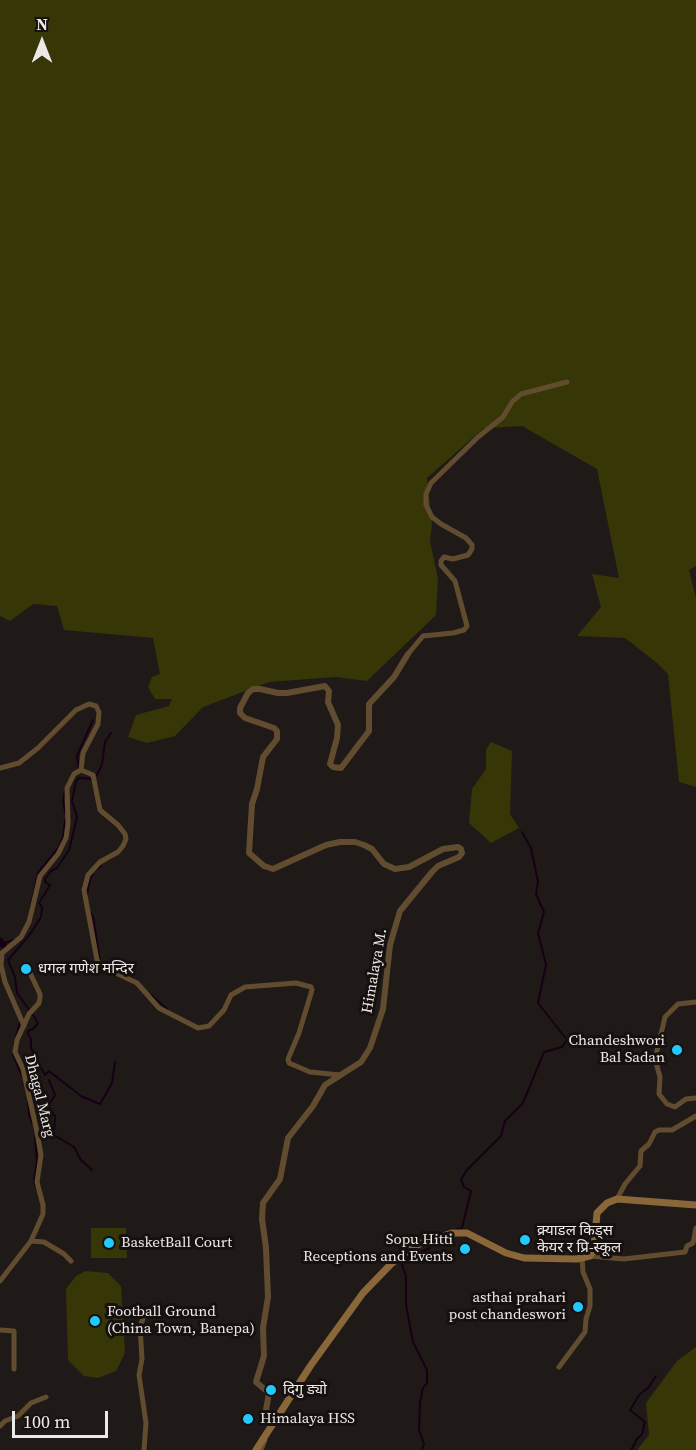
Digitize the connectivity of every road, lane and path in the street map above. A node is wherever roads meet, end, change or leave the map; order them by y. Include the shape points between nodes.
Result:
1 (567, 382) dead end
2 (408, 654) joint
3 (0, 768) edge
4 (81, 770) junction
5 (30, 973) dead end
6 (696, 1002) edge
7 (24, 1026) junction
8 (340, 1075) junction
9 (696, 1098) edge
10 (696, 1116) edge
11 (617, 1199) junction
12 (696, 1205) edge
13 (696, 1228) edge
14 (31, 1241) junction
15 (586, 1257) junction
16 (71, 1261) dead end
17 (0, 1281) edge
18 (143, 1319) dead end
19 (0, 1330) edge
20 (559, 1367) dead end
21 (14, 1369) dead end
22 (45, 1397) dead end
23 (276, 1420) junction
24 (0, 1426) edge
25 (269, 1430) junction
26 (144, 1450) edge
27 (256, 1450) edge
28 (261, 1450) edge

1 - 2 street via 521,394 503,417 431,483 426,505 432,517 472,545 468,555 444,557 441,561 455,581 466,626 453,633 423,636
2 - 8 street, Himalaya M. via 369,704 369,731 341,768 330,764 339,732 328,702 328,688 287,693 257,688 248,693 240,708 244,718 278,731 262,757 252,804 249,853 264,866 273,868 340,842 364,845 395,869 409,867 443,849 461,849 459,857 432,872 400,911 373,1038 361,1062
3 - 4 street via 19,763 76,710 89,704 99,712 98,724 83,753
4 - 7 street via 74,774 67,788 66,838 40,876 29,922 21,937 2,953 5,982
4 - 8 street via 93,775 100,810 118,825 126,839 118,852 100,862 88,875 84,890 101,966 137,983 159,1008 198,1028 209,1026 231,995 245,987 296,982 311,987 289,1063 310,1072
5 - 7 street, Dhagal Marg via 40,994 39,1003
6 - 9 street via 678,1004 665,1017 655,1059 659,1094 667,1104 675,1107 686,1099
7 - 14 street, Dhagal Marg via 15,1052 37,1132 41,1155 37,1182 43,1205
8 - 23 street, Himalaya M. via 325,1085 288,1138 280,1179 262,1210 268,1297 264,1356 256,1382 269,1393 266,1410
10 - 11 street via 672,1130 655,1132 641,1151 640,1166
11 - 12 main road
11 - 15 main road via 597,1213 594,1248
13 - 15 street via 693,1244 685,1252 624,1259
14 - 16 street via 44,1242
14 - 17 street, Dhagal Marg
15 - 20 street via 584,1272 590,1301 585,1332
15 - 23 main road via 524,1258 467,1233 452,1233 411,1248 363,1293
18 - 26 street via 139,1375 146,1424
19 - 21 street via 14,1331
22 - 24 street
23 - 25 main road
25 - 27 main road
25 - 28 street

